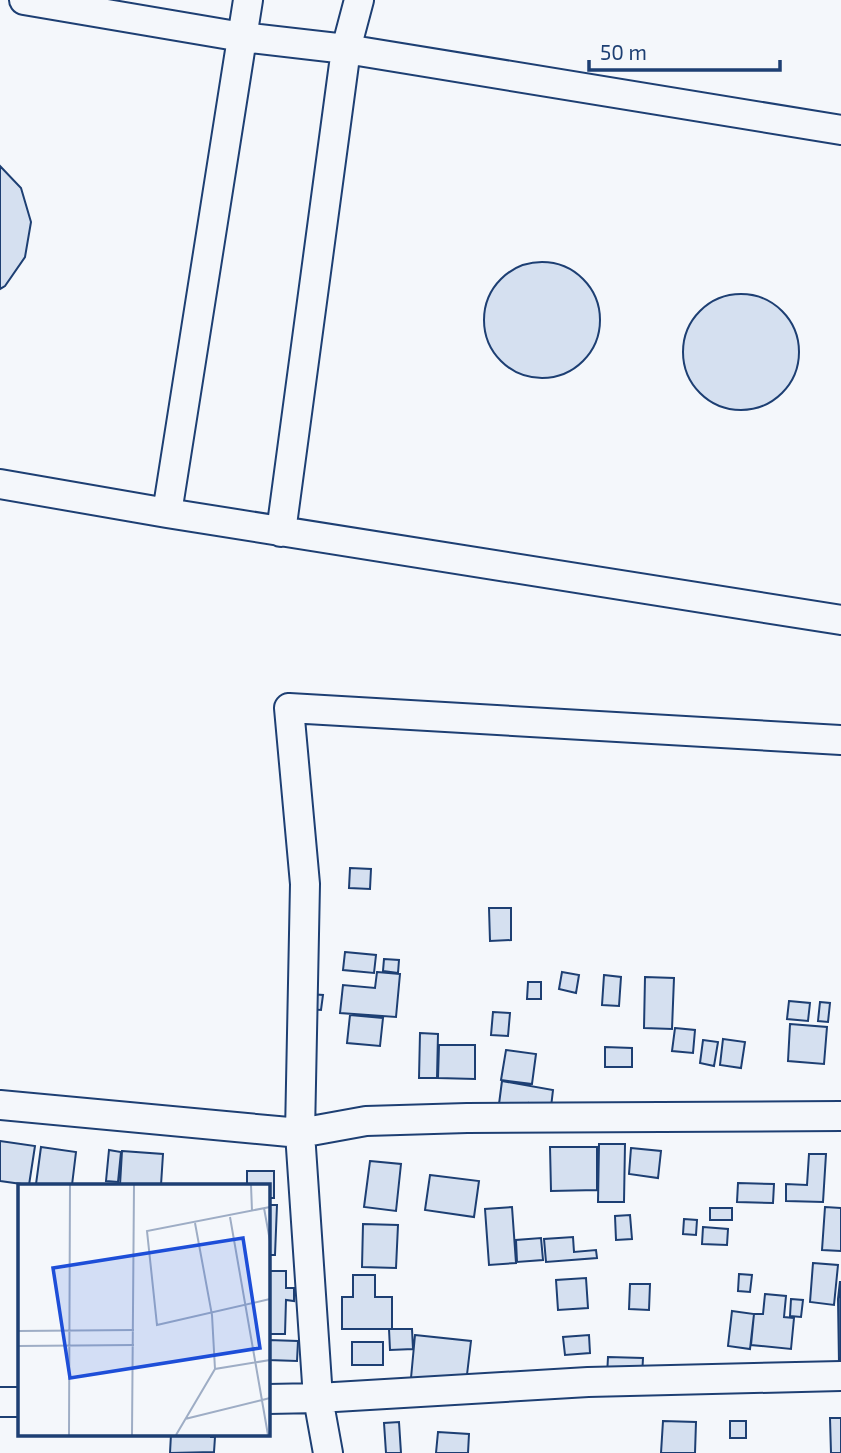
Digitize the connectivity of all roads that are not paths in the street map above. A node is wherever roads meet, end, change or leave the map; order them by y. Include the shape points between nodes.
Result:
1 (24, 0) edge
2 (248, 0) edge
3 (359, 0) edge
4 (242, 37) junction
5 (346, 49) junction
6 (841, 130) edge
7 (0, 484) edge
8 (167, 513) junction
9 (281, 531) junction
10 (841, 620) edge
11 (841, 740) edge
12 (0, 1105) edge
13 (841, 1116) edge
14 (299, 1133) junction
15 (841, 1376) edge
16 (318, 1398) junction
17 (270, 1399) edge
18 (0, 1402) edge
19 (18, 1402) edge
20 (328, 1453) edge

1 - 4 street
2 - 4 street
3 - 5 street
4 - 5 street
4 - 8 street
5 - 6 street
5 - 9 street
7 - 8 street
8 - 9 street
9 - 10 street
11 - 14 street via 289,708 305,884
12 - 14 street
13 - 14 street via 455,1118 366,1121
14 - 16 street
15 - 16 street via 587,1382
16 - 17 street
16 - 20 street
18 - 19 street

